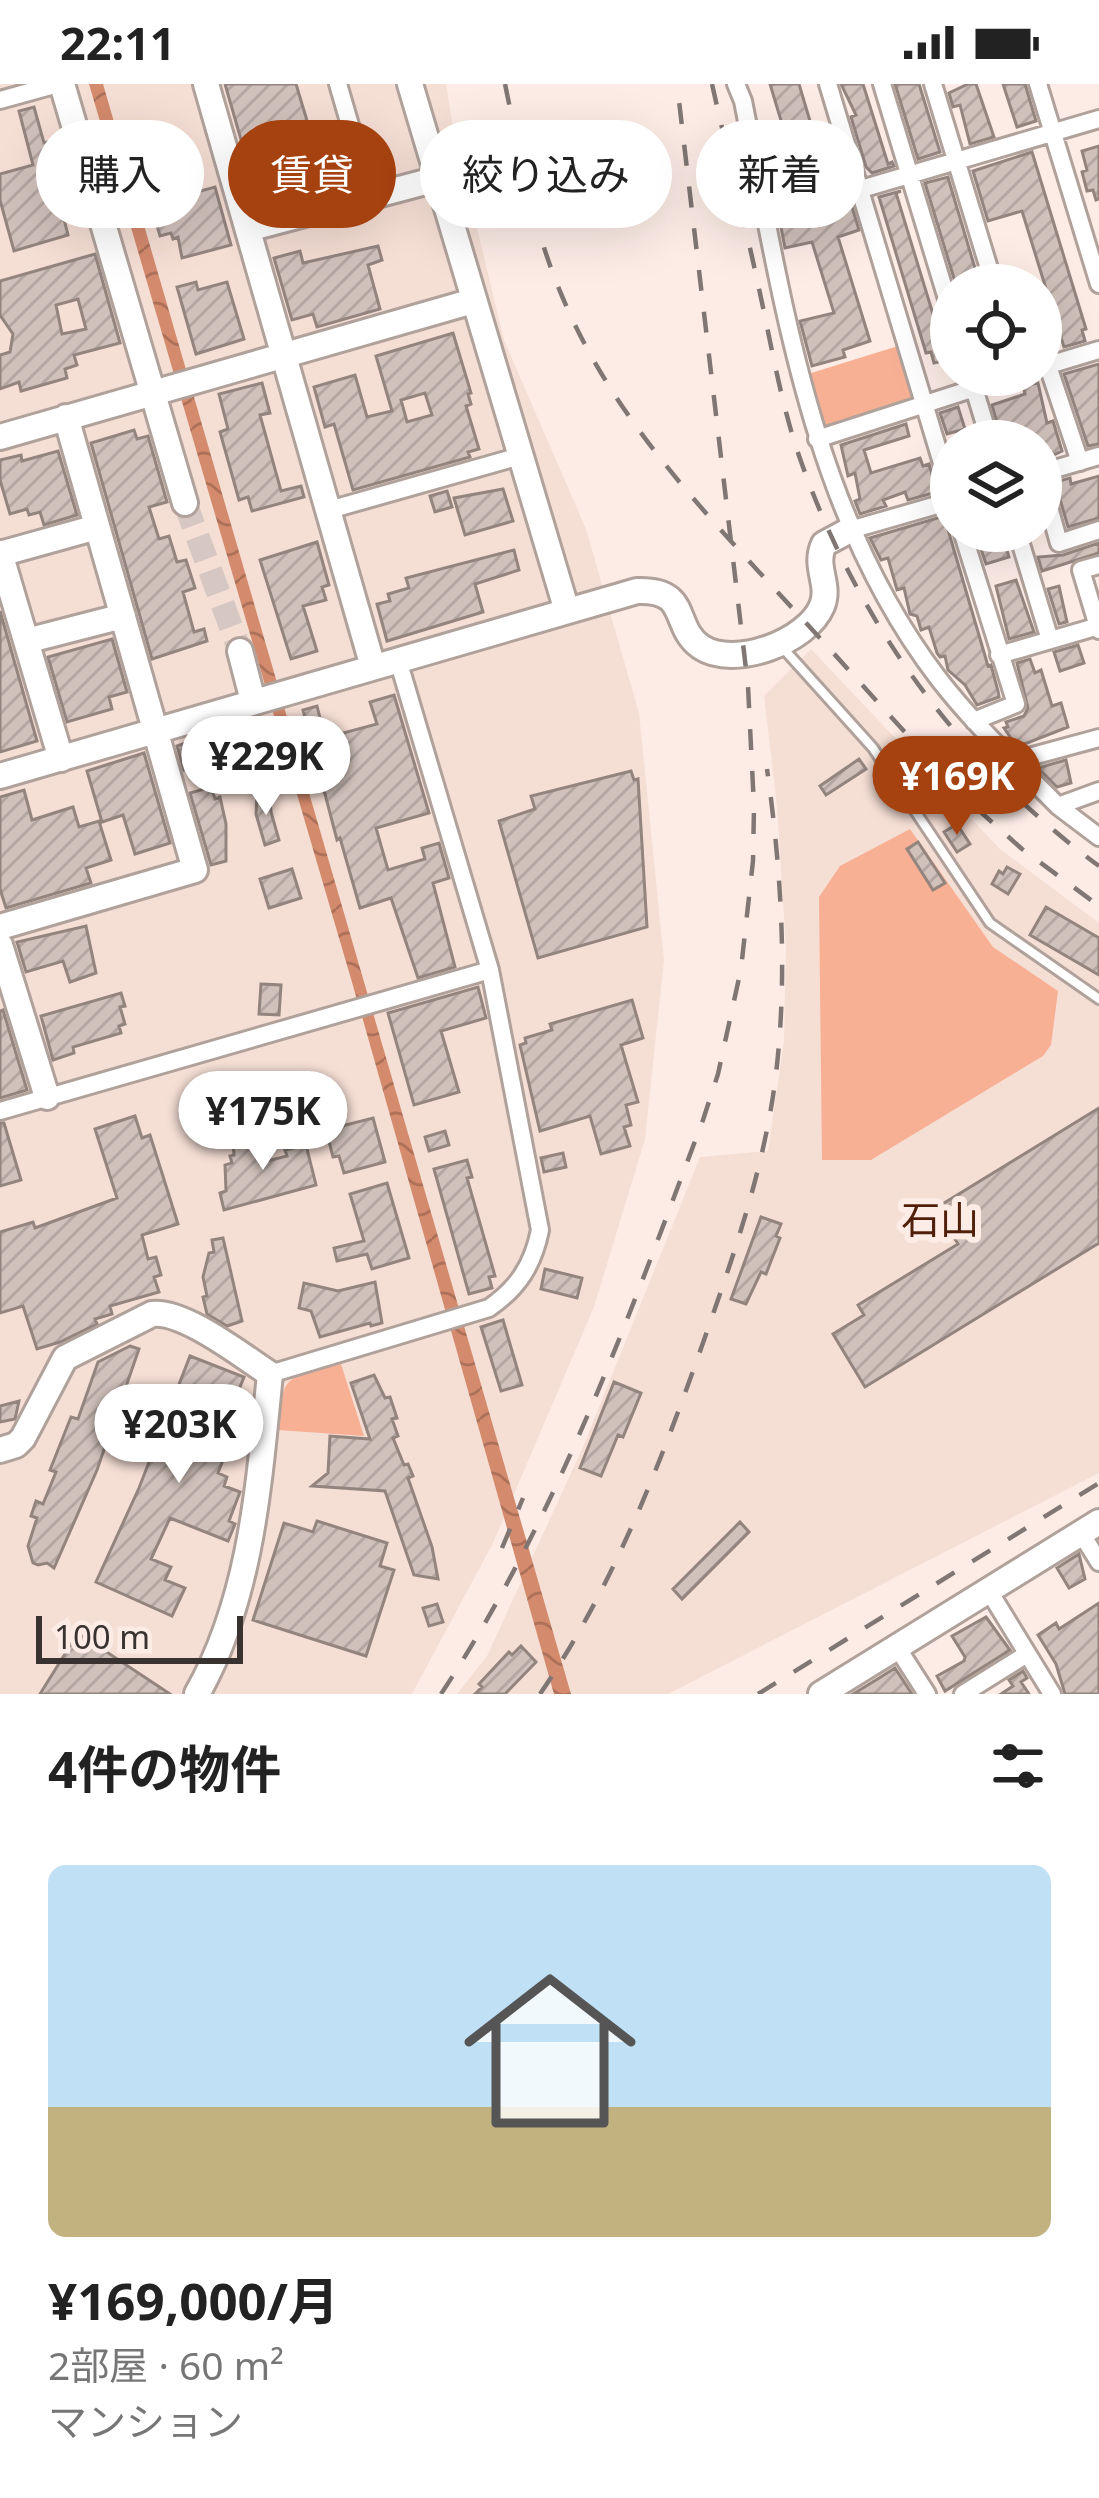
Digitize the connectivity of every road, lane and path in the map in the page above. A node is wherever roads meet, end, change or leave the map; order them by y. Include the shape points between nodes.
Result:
1 (60, 84) edge
2 (206, 84) edge
3 (338, 84) edge
4 (410, 84) edge
5 (736, 84) edge
6 (828, 84) edge
7 (882, 84) edge
8 (933, 84) edge
9 (1038, 84) edge
10 (0, 100) edge
11 (1099, 119) edge
12 (349, 120) edge
13 (420, 120) edge
14 (747, 120) edge
15 (839, 120) edge
16 (1053, 132) junction
17 (956, 160) junction
18 (910, 176) junction
19 (864, 188) edge
20 (864, 199) edge
21 (255, 228) edge
22 (451, 228) edge
23 (769, 228) edge
24 (248, 230) junction
25 (937, 264) edge
26 (988, 264) edge
27 (1099, 284) edge
28 (473, 301) junction
29 (1099, 350) edge
30 (285, 356) junction
31 (1062, 362) edge
32 (153, 391) junction
33 (943, 396) edge
34 (1056, 396) edge
35 (927, 404) junction
36 (66, 417) junction
37 (931, 420) edge
38 (0, 437) edge
39 (817, 439) junction
40 (520, 456) junction
41 (1099, 456) edge
42 (1080, 462) junction
43 (1062, 468) edge
44 (185, 503) tunnel mouth
45 (930, 503) edge
46 (329, 510) junction
47 (98, 527) junction
48 (850, 530) junction
49 (1099, 530) edge
50 (1062, 542) edge
51 (968, 552) edge
52 (1023, 552) edge
53 (0, 554) edge
54 (1099, 565) edge
55 (567, 611) junction
56 (123, 616) junction
57 (1099, 628) edge
58 (26, 640) junction
59 (1050, 640) junction
60 (781, 646) junction
61 (240, 651) tunnel mouth
62 (1000, 655) junction
63 (386, 663) junction
64 (253, 701) junction
65 (974, 721) junction
66 (155, 730) junction
67 (1099, 738) edge
68 (61, 759) junction
69 (1014, 761) junction
70 (0, 776) edge
71 (1099, 791) edge
72 (1058, 806) junction
73 (1099, 837) edge
74 (0, 927) edge
75 (0, 945) edge
76 (490, 970) junction
77 (1099, 999) edge
78 (47, 1097) junction
79 (0, 1111) edge
80 (270, 1374) junction
81 (0, 1450) edge
82 (1090, 1528) edge
83 (1099, 1562) edge
84 (989, 1592) junction
85 (897, 1647) junction
86 (1027, 1654) junction
87 (1047, 1693) edge
88 (197, 1694) edge
89 (821, 1694) edge
90 (926, 1694) edge
91 (963, 1694) edge

1 - 10 street
1 - 32 street
2 - 24 street
3 - 12 street
4 - 13 street
5 - 14 street
6 - 15 street
7 - 18 street
8 - 17 street
9 - 16 street
11 - 16 street
16 - 17 street
16 - 27 street
17 - 18 street
17 - 26 street
18 - 19 street
18 - 25 street
20 - 35 street
21 - 24 street
22 - 28 street
23 - 39 street
24 - 30 street
28 - 30 street
28 - 40 street
29 - 31 street
30 - 32 street
30 - 46 street
32 - 36 street
32 - 44 street
33 - 35 street
34 - 42 street
35 - 37 street
35 - 39 street
36 - 38 street
36 - 47 street
39 - 48 street
40 - 46 street
40 - 55 street
41 - 42 street
42 - 43 street
45 - 48 street
46 - 63 street
47 - 53 street
47 - 56 street
48 - 60 street via 824,544 822,605
48 - 65 street via 936,675
49 - 50 street
51 - 62 street
52 - 59 street
53 - 58 street
54 - 57 street via 1081,570
55 - 60 street via 652,590 676,604 704,649
55 - 63 street
56 - 58 street
56 - 66 street
57 - 59 street
58 - 68 street
59 - 62 street
60 - 77 lane via 873,748 990,923
61 - 64 street
62 - 65 street via 1016,704
63 - 64 street
63 - 76 street
64 - 66 street
65 - 69 street
66 - 68 street
66 - 74 street via 195,870
67 - 69 street
68 - 70 street
69 - 72 street
71 - 72 street
72 - 73 street
75 - 78 street
76 - 78 street
76 - 80 street via 537,1200 540,1230 525,1275 489,1308
78 - 79 street
80 - 81 street via 189,1323 152,1314 65,1358 23,1438
80 - 88 street via 250,1538 232,1616
82 - 83 street
82 - 84 street
84 - 85 street
84 - 86 street
85 - 89 street
85 - 90 street
86 - 87 street
86 - 91 street

